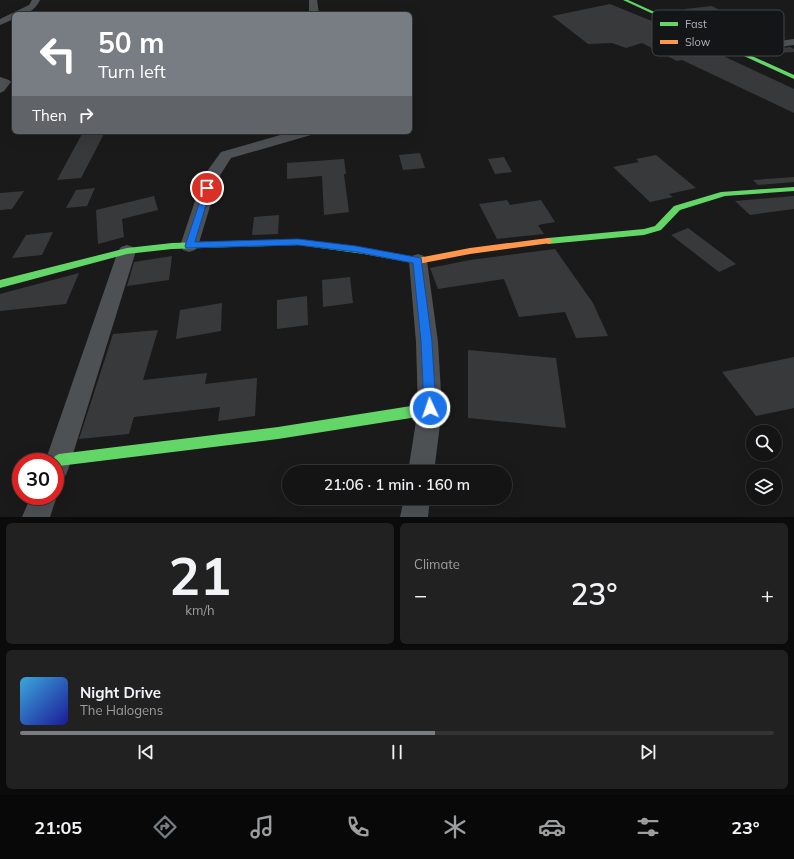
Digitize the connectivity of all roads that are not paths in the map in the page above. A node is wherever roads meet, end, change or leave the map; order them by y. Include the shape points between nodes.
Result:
1 (36, 0) edge
2 (313, 0) edge
3 (625, 0) edge
4 (22, 12) edge
5 (314, 12) edge
6 (652, 13) edge
7 (12, 17) edge
8 (0, 22) edge
9 (794, 42) edge
10 (784, 43) edge
11 (746, 56) edge
12 (794, 77) edge
13 (0, 80) edge
14 (0, 89) edge
15 (299, 134) edge
16 (794, 189) edge
17 (189, 246) junction
18 (127, 251) junction
19 (418, 261) junction
20 (0, 284) edge
21 (430, 408) junction
22 (61, 453) edge
23 (64, 464) edge
24 (422, 465) edge
25 (41, 505) edge
26 (416, 505) edge
27 (36, 517) edge
28 (414, 517) edge

1 - 4 street via 32,7
2 - 5 street
3 - 6 main road
7 - 8 street
9 - 10 street
11 - 12 main road
13 - 14 street via 5,82
15 - 17 street via 226,155 211,177
16 - 19 main road via 724,194 677,208 658,228 644,232 470,251
17 - 18 main road
17 - 19 main road via 298,242 356,249
18 - 20 main road
18 - 22 street
19 - 21 street via 427,342
21 - 23 main road
21 - 24 street
25 - 27 street
26 - 28 street

